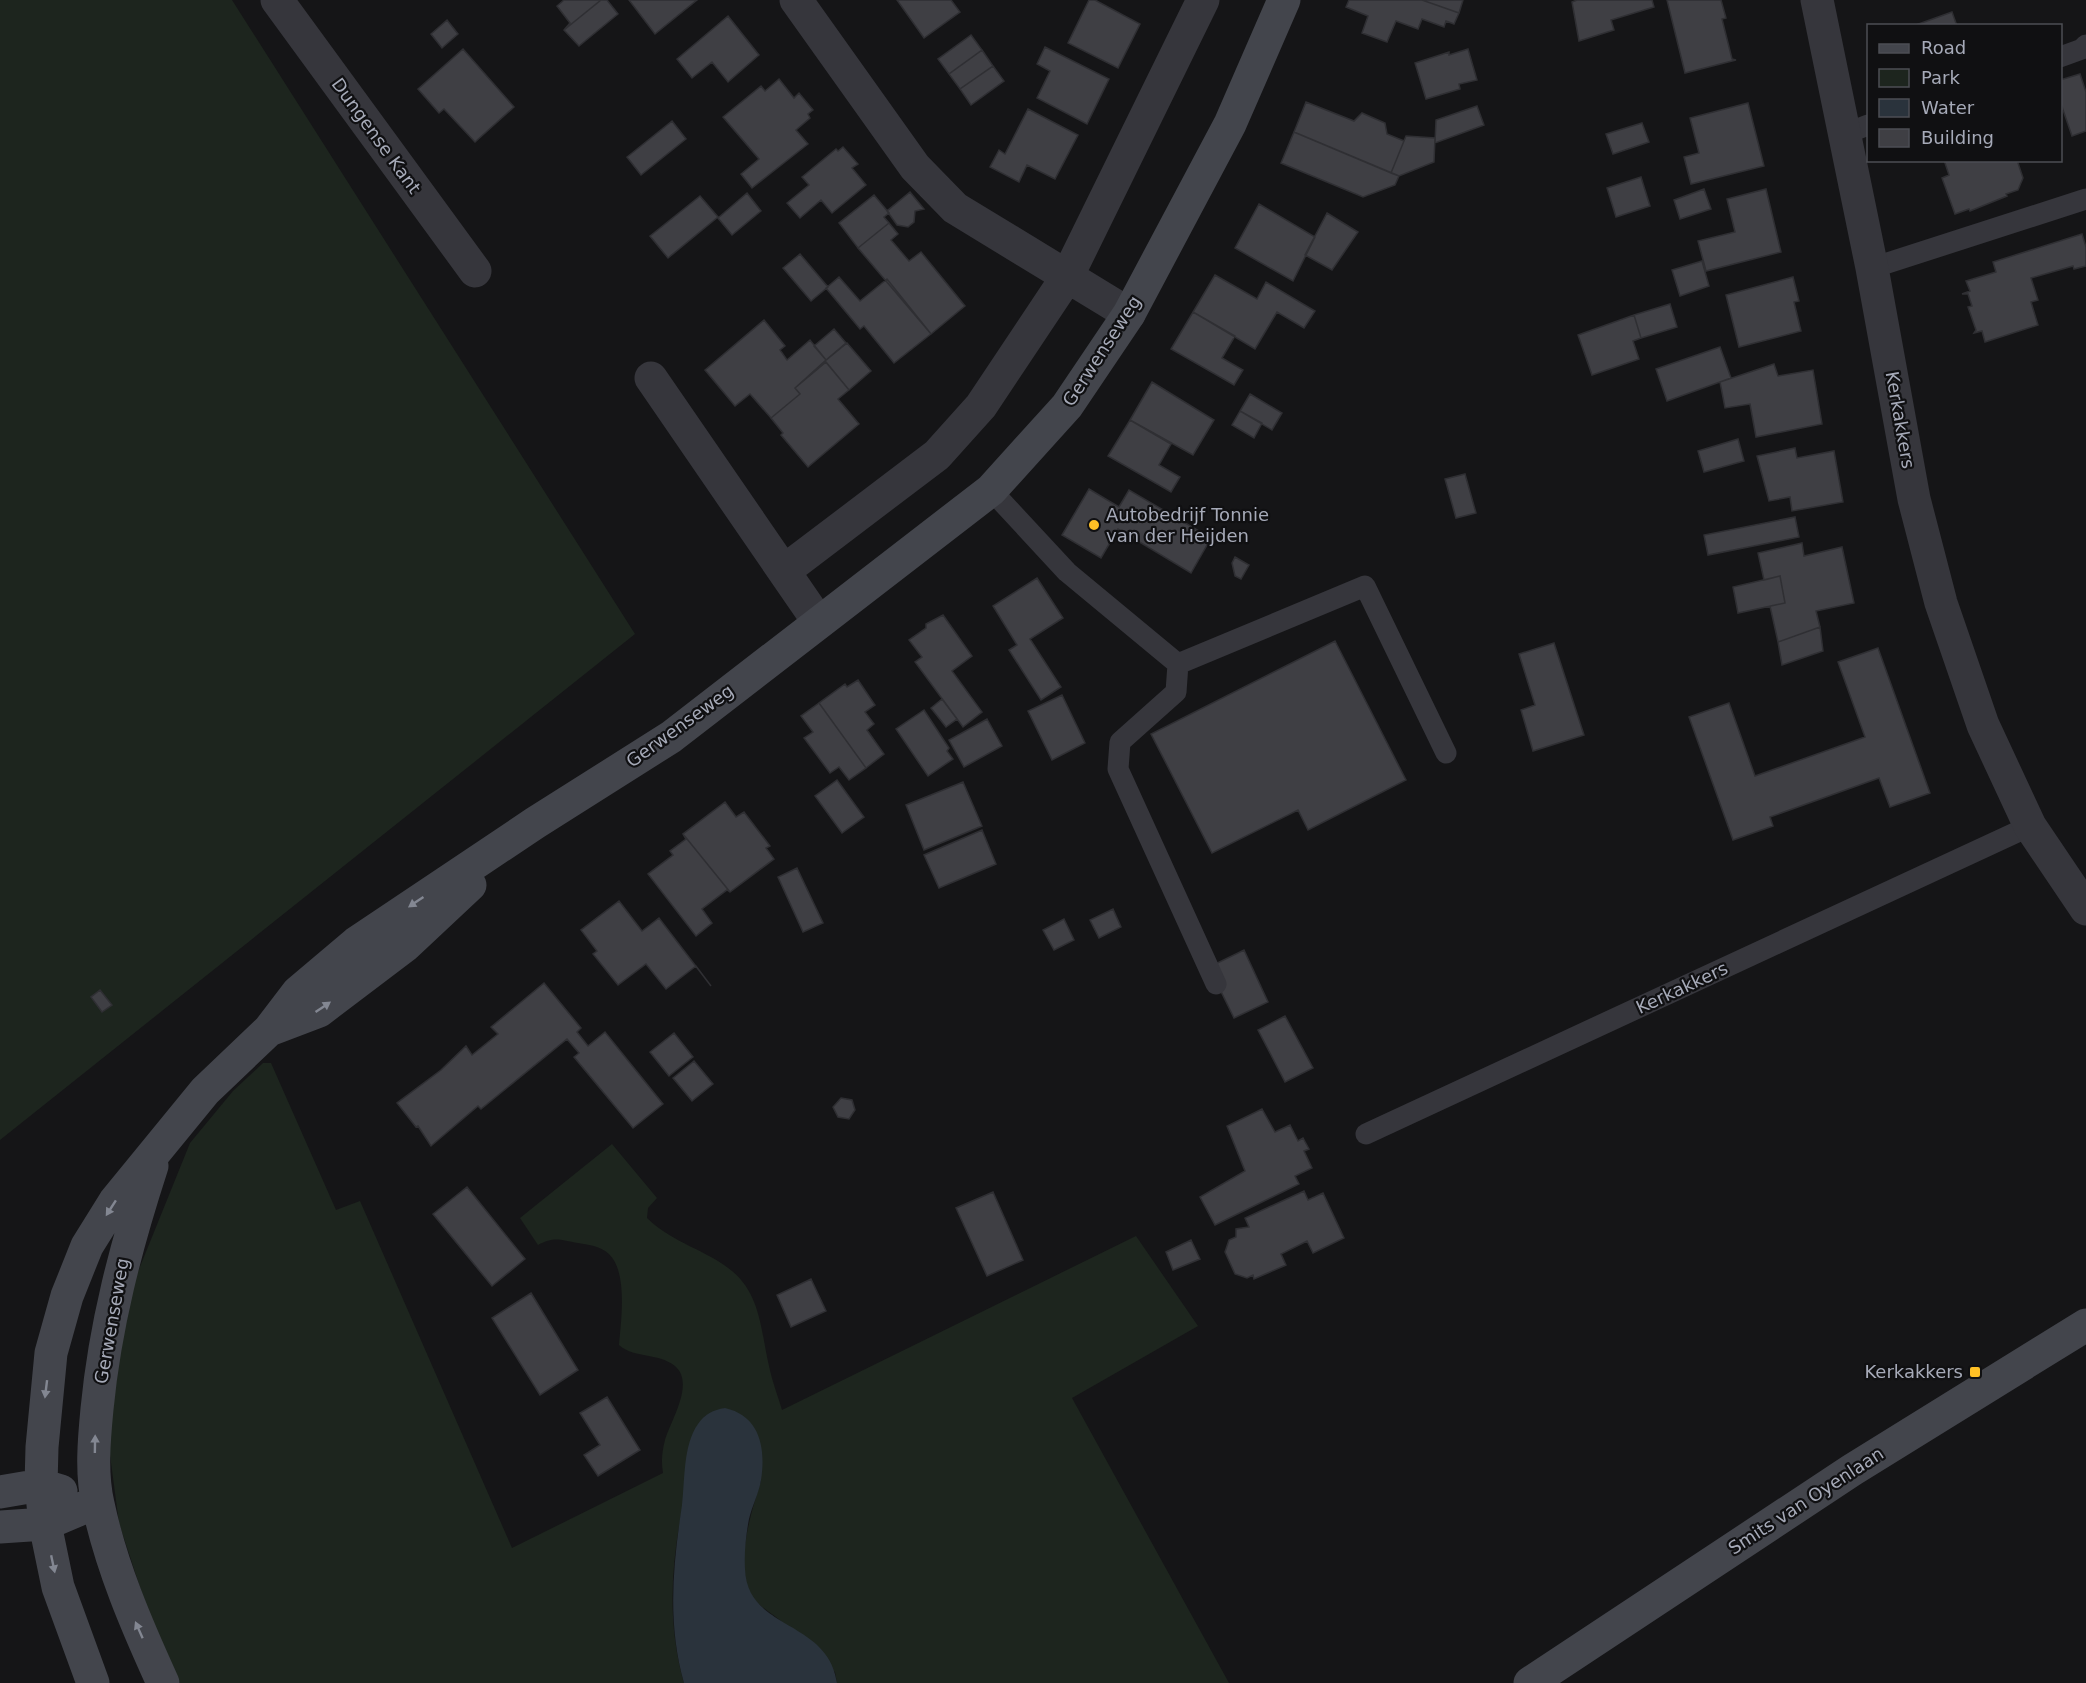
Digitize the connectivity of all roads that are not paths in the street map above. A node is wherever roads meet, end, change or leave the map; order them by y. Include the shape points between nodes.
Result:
1 (277, 0) edge
2 (796, 0) edge
3 (1203, 0) edge
4 (1284, 0) edge
5 (1817, 0) edge
6 (2086, 45) edge
7 (2062, 57) edge
8 (1857, 129) edge
9 (2086, 199) edge
10 (1872, 268) junction
11 (476, 271) dead end
12 (1067, 277) junction
13 (1129, 314) junction
14 (651, 378) dead end
15 (991, 490) junction
16 (784, 571) junction
17 (818, 621) junction
18 (1178, 664) junction
19 (1446, 753) dead end
20 (2030, 826) junction
21 (2086, 909) edge
22 (1216, 984) dead end
23 (1366, 1134) dead end
24 (159, 1144) junction
25 (2086, 1325) edge
26 (41, 1485) junction
27 (0, 1492) edge
28 (97, 1502) junction
29 (45, 1524) junction
30 (0, 1527) edge
31 (93, 1683) edge
32 (163, 1683) edge
33 (1530, 1683) edge

1 - 11 street, Dungense Kant
2 - 12 street via 915,167 955,208
3 - 12 street
4 - 13 street, Gerwenseweg via 1230,124
5 - 8 street, Kerkakkers
6 - 7 lane
8 - 10 street, Kerkakkers
9 - 10 lane
10 - 20 street, Kerkakkers via 1914,499 1941,603 1983,725
12 - 13 street
12 - 16 street via 981,406 937,455
13 - 15 street, Gerwenseweg via 1067,406
14 - 16 street
15 - 17 street, Gerwenseweg
15 - 18 lane via 1067,572
16 - 17 street
17 - 24 street, Gerwenseweg via 671,737 356,944 298,992 269,1030 205,1091
18 - 19 lane via 1365,586
18 - 22 lane via 1176,692 1120,742 1118,769
20 - 21 street, Kerkakkers
20 - 23 lane, Kerkakkers
24 -> 26 street, Gerwenseweg via 115,1201 87,1246 67,1296 51,1353 44,1404
28 -> 24 street, Gerwenseweg via 94,1442 102,1363 127,1242
25 - 33 street, Smits van Oyenlaan via 1851,1470
26 - 27 street
26 - 28 street
26 - 29 street, Gerwenseweg
28 - 29 street
32 -> 28 street, Gerwenseweg via 136,1624
29 - 30 street
29 -> 31 street, Gerwenseweg via 58,1587

